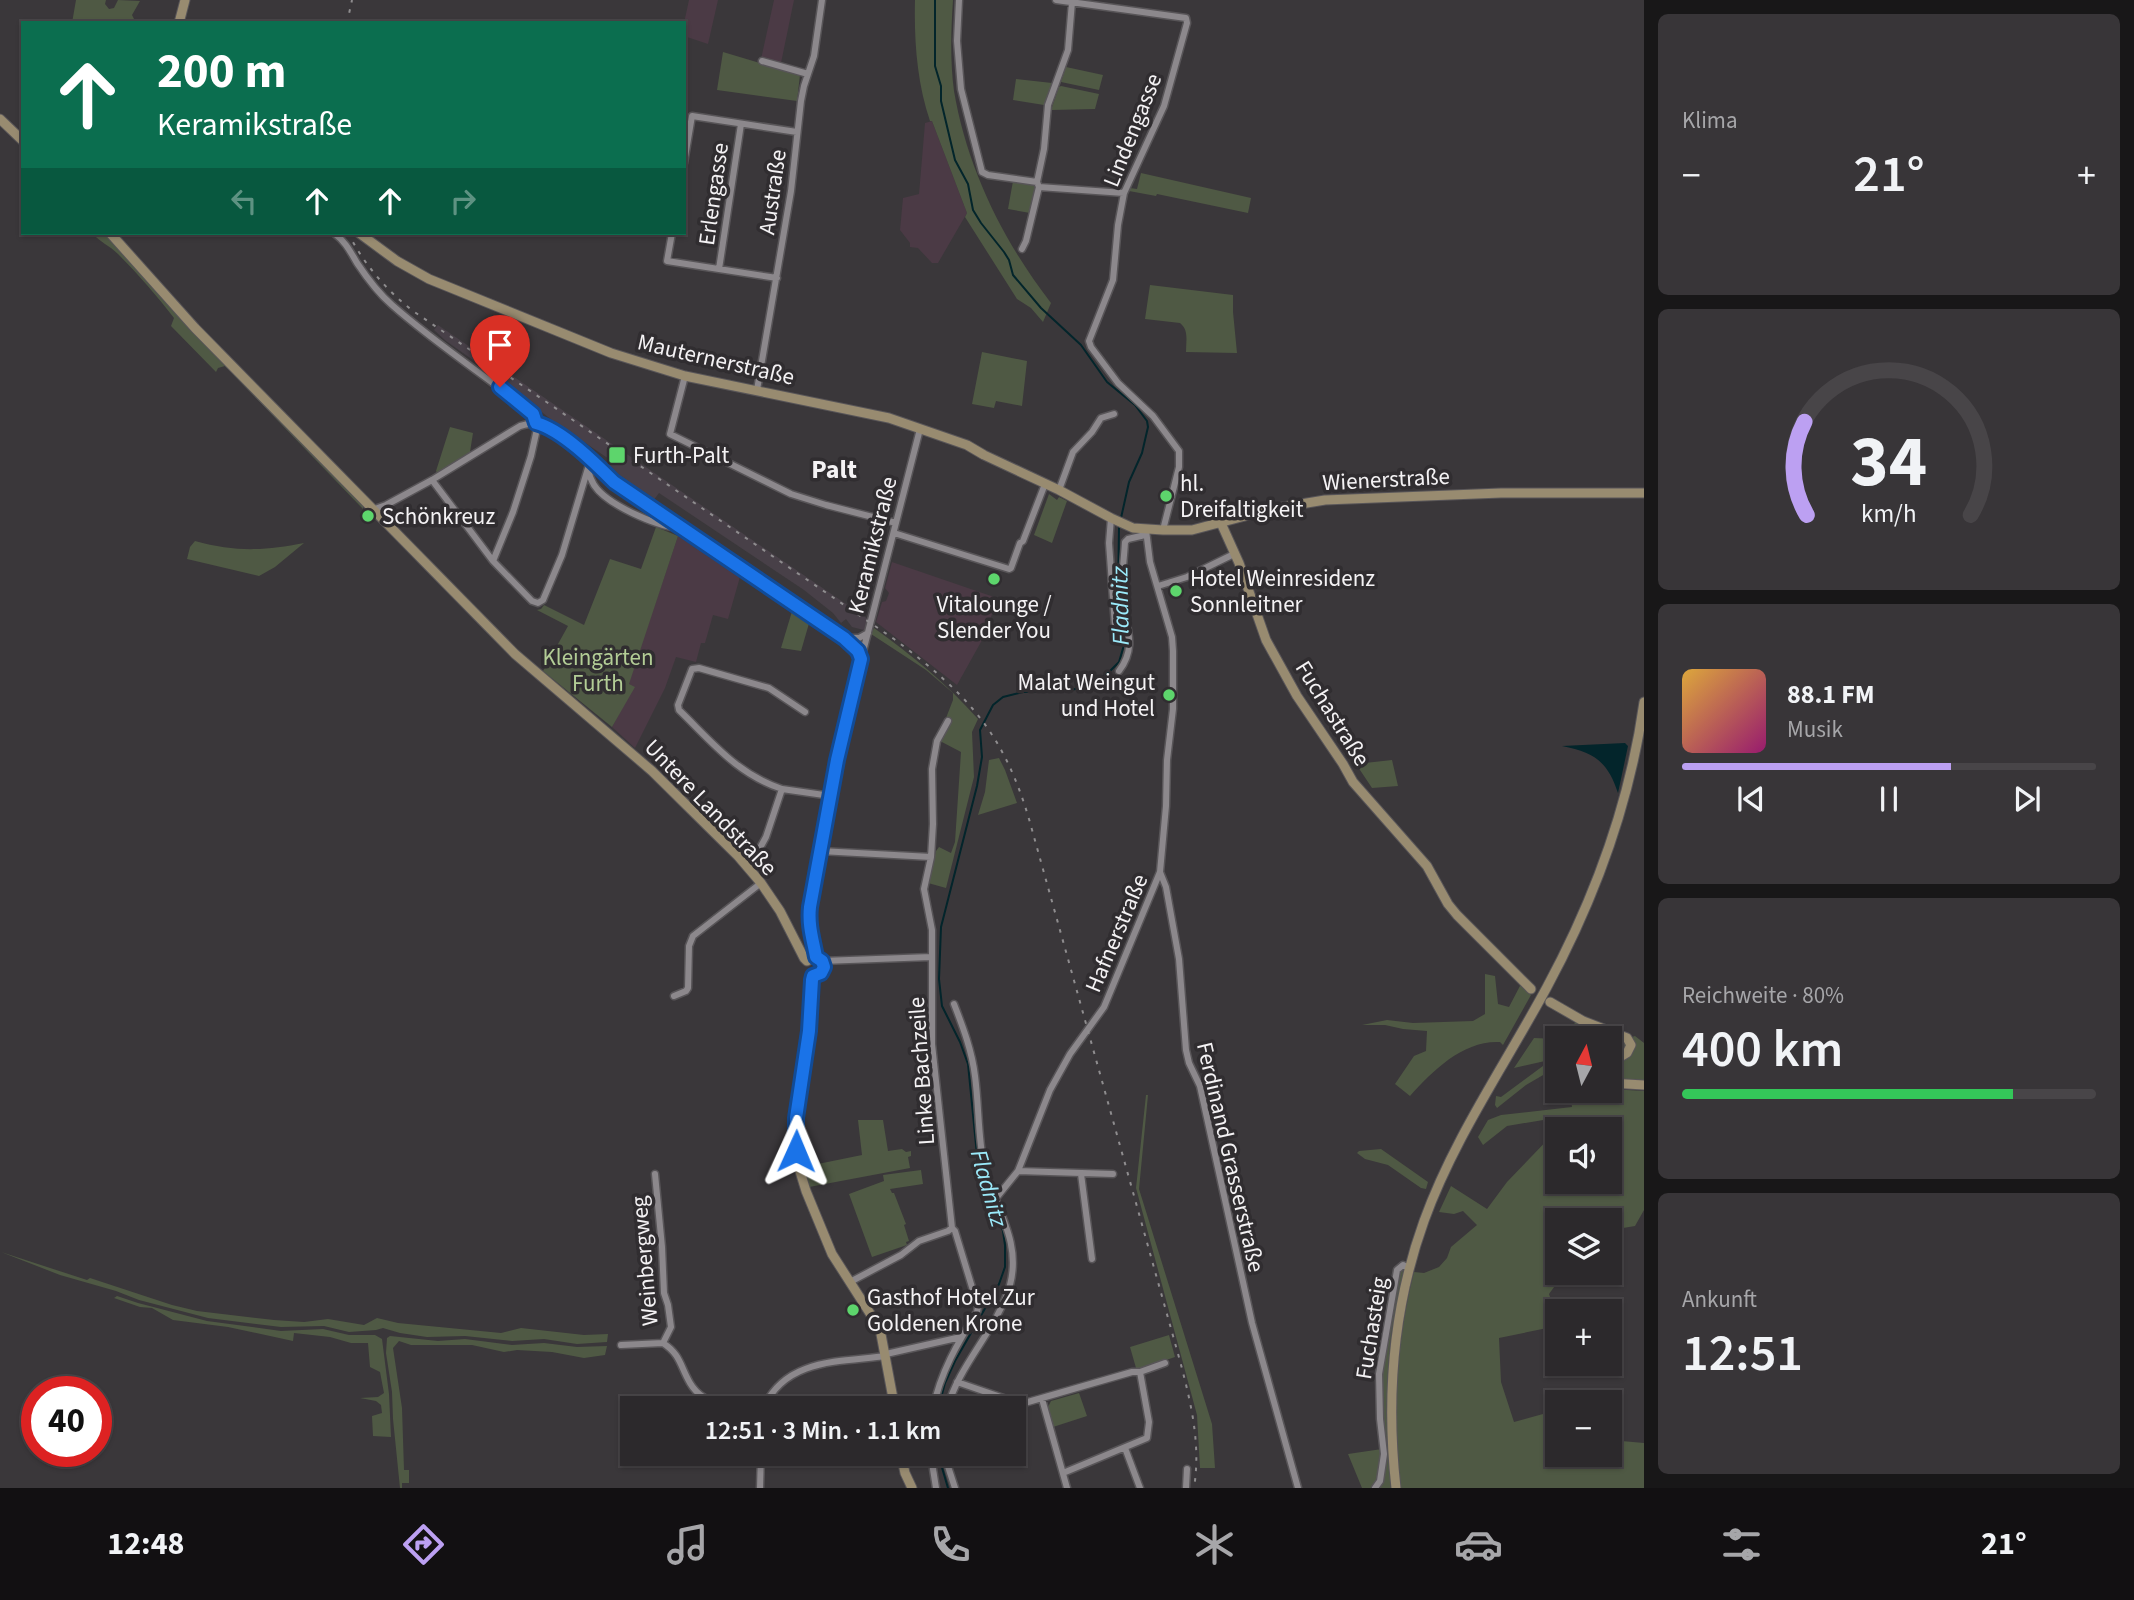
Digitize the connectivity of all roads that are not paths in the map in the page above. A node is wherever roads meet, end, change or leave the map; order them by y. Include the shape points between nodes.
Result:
1 (185, 0) edge
2 (822, 0) edge
3 (959, 0) edge
4 (1056, 0) edge
5 (1072, 2) junction
6 (180, 21) edge
7 (762, 61) dead end
8 (808, 74) junction
9 (0, 118) edge
10 (741, 124) junction
11 (797, 132) junction
12 (21, 139) edge
13 (686, 151) edge
14 (1038, 184) junction
15 (1124, 193) junction
16 (112, 235) edge
17 (336, 235) edge
18 (362, 235) edge
19 (672, 235) edge
20 (1022, 249) dead end
21 (719, 269) junction
22 (777, 278) junction
23 (685, 376) junction
24 (758, 390) junction
25 (1114, 414) dead end
26 (536, 423) junction
27 (920, 429) junction
28 (590, 458) junction
29 (587, 469) junction
30 (432, 480) junction
31 (1045, 484) junction
32 (1059, 490) junction
33 (1644, 493) edge
34 (1586, 494) junction
35 (1644, 500) edge
36 (372, 510) junction
37 (1111, 518) junction
38 (896, 523) junction
39 (1221, 523) junction
40 (681, 529) junction
41 (1168, 530) junction
42 (1145, 532) junction
43 (894, 533) junction
44 (1234, 554) junction
45 (493, 561) junction
46 (1158, 586) junction
47 (1115, 625) dead end
48 (867, 632) junction
49 (844, 638) junction
50 (861, 659) junction
51 (1119, 671) dead end
52 (1644, 702) edge
53 (805, 712) dead end
54 (948, 721) dead end
55 (782, 789) junction
56 (831, 796) junction
57 (820, 851) junction
58 (931, 857) junction
59 (749, 868) junction
60 (1160, 872) junction
61 (761, 883) junction
62 (931, 957) junction
63 (815, 960) junction
64 (813, 976) junction
65 (1531, 989) dead end
66 (674, 996) dead end
67 (1550, 1002) dead end
68 (954, 1004) dead end
69 (1596, 1026) edge
70 (1622, 1036) edge
71 (1622, 1056) edge
72 (1622, 1084) edge
73 (1644, 1085) edge
74 (1018, 1171) junction
75 (655, 1174) dead end
76 (1081, 1174) junction
77 (1113, 1174) dead end
78 (997, 1197) junction
79 (952, 1228) junction
80 (1092, 1259) dead end
81 (1409, 1268) junction
82 (850, 1282) junction
83 (961, 1337) junction
84 (663, 1343) junction
85 (621, 1345) dead end
86 (886, 1355) junction
87 (1165, 1363) dead end
88 (1140, 1372) junction
89 (957, 1382) junction
90 (704, 1396) edge
91 (772, 1396) edge
92 (893, 1396) edge
93 (937, 1396) edge
94 (952, 1396) edge
95 (1042, 1399) junction
96 (1125, 1448) junction
97 (761, 1466) edge
98 (904, 1466) edge
99 (933, 1466) edge
100 (948, 1466) edge
101 (1187, 1469) dead end
102 (1063, 1472) junction
103 (760, 1488) edge
104 (912, 1488) edge
105 (936, 1488) edge
106 (955, 1488) edge
107 (1067, 1488) edge
108 (1140, 1488) edge
109 (1186, 1488) edge
110 (1298, 1488) edge
111 (1376, 1488) edge
112 (1396, 1488) edge

1 - 6 street
2 - 8 street, Austraße
3 - 14 street via 961,89 979,166 988,174
4 - 5 street
5 - 14 street via 1068,50 1048,105
5 - 15 street, Lindengasse via 1186,18 1164,106
7 - 8 street
8 - 11 street, Austraße
9 - 12 street
10 - 11 street
10 - 13 street via 692,116
10 - 21 street, Erlengasse
11 - 22 street, Austraße
14 - 15 street
14 - 20 street
15 - 41 street, Lindengasse via 1113,280 1089,341 1118,383 1153,416 1179,452
16 - 36 street, Untere Landstraße
17 - 26 street via 391,304 521,404
18 - 23 street, Mauternerstraße via 429,279 611,353
19 - 21 street via 667,261
21 - 22 street
22 - 24 street, Austraße
23 - 24 street, Mauternerstraße
23 - 38 street via 670,434 791,494
24 - 27 street, Mauternerstraße via 866,412
25 - 32 street via 1101,418 1073,452
26 - 28 street
26 - 30 street via 510,431
26 - 45 street via 522,485
27 - 31 street, Wienerstraße via 967,445
27 - 38 street, Keramikstraße
28 - 29 street
28 - 40 street via 614,482
29 - 40 street via 600,492 630,512
29 - 45 street via 562,555 543,600 532,601
30 - 36 street
30 - 45 street
31 - 32 street, Wienerstraße
31 - 43 street via 1009,569
32 - 37 street, Wienerstraße
33 - 34 street, Wienerstraße
34 - 35 street, Wienerstraße
34 - 39 street, Wienerstraße via 1325,500
36 - 59 street, Untere Landstraße via 515,654 652,771
37 - 42 street, Wienerstraße
37 - 47 street
38 - 43 street, Keramikstraße
39 - 41 street, Wienerstraße
39 - 44 street, Fuchastraße
40 - 49 street
41 - 42 street, Wienerstraße
42 - 46 street, Hafnerstraße
42 - 51 street via 1125,542 1122,593 1130,642
43 - 48 street, Keramikstraße
44 - 46 street
44 - 65 street, Fuchastraße via 1266,640 1353,782 1427,866 1448,904
46 - 60 street, Hafnerstraße via 1173,651
48 - 49 street via 859,638
48 - 50 street, Keramikstraße
49 - 50 street
50 - 56 street, Keramikstraße
52 - 81 street via 1623,799 1578,924 1447,1167
53 - 55 street via 769,688 699,668 692,669 678,705 741,770
54 - 58 street, Linke Bachzeile via 937,741 932,769
55 - 56 street
55 - 59 street
56 - 57 street, Keramikstraße
57 - 58 street
57 - 63 street, Keramikstraße via 809,918
58 - 62 street, Linke Bachzeile via 924,889 931,920
59 - 61 street, Untere Landstraße
60 - 74 street, Hafnerstraße via 1104,1007 1049,1090
60 - 110 street, Ferdinand Grasserstraße via 1179,959 1186,1050 1200,1086 1252,1323
61 - 63 street, Untere Landstraße via 804,958
61 - 66 street via 693,936 688,988
62 - 63 street
62 - 79 street, Linke Bachzeile via 932,1044
63 - 64 street, Untere Landstraße via 806,970
63 - 64 street via 824,967
64 - 82 street via 796,1151 820,1226
67 - 69 street
68 - 78 street via 972,1059 985,1168
70 - 71 street via 1630,1045
72 - 73 street
74 - 76 street
74 - 78 street, Hafnerstraße
75 - 84 street, Weinbergweg via 671,1327
76 - 77 street
76 - 80 street
78 - 89 street via 1009,1237 1011,1278 1003,1304
79 - 82 street via 919,1241
79 - 83 street, Linke Bachzeile via 978,1307
81 - 111 street, Fuchasteig via 1403,1265 1397,1270 1380,1369 1384,1454
81 - 112 street via 1392,1382
82 - 86 street via 877,1322
83 - 86 street
83 - 93 street, Linke Bachzeile
84 - 85 street
84 - 90 street via 679,1357 691,1385
86 - 91 street via 802,1369 783,1380
86 - 92 street
87 - 88 street
88 - 95 street
88 - 96 street via 1149,1431 1147,1438
89 - 94 street
89 - 95 street via 1021,1404
95 - 102 street
96 - 102 street
96 - 108 street
97 - 103 street
98 - 104 street
99 - 105 street
100 - 106 street
101 - 109 street
102 - 107 street

